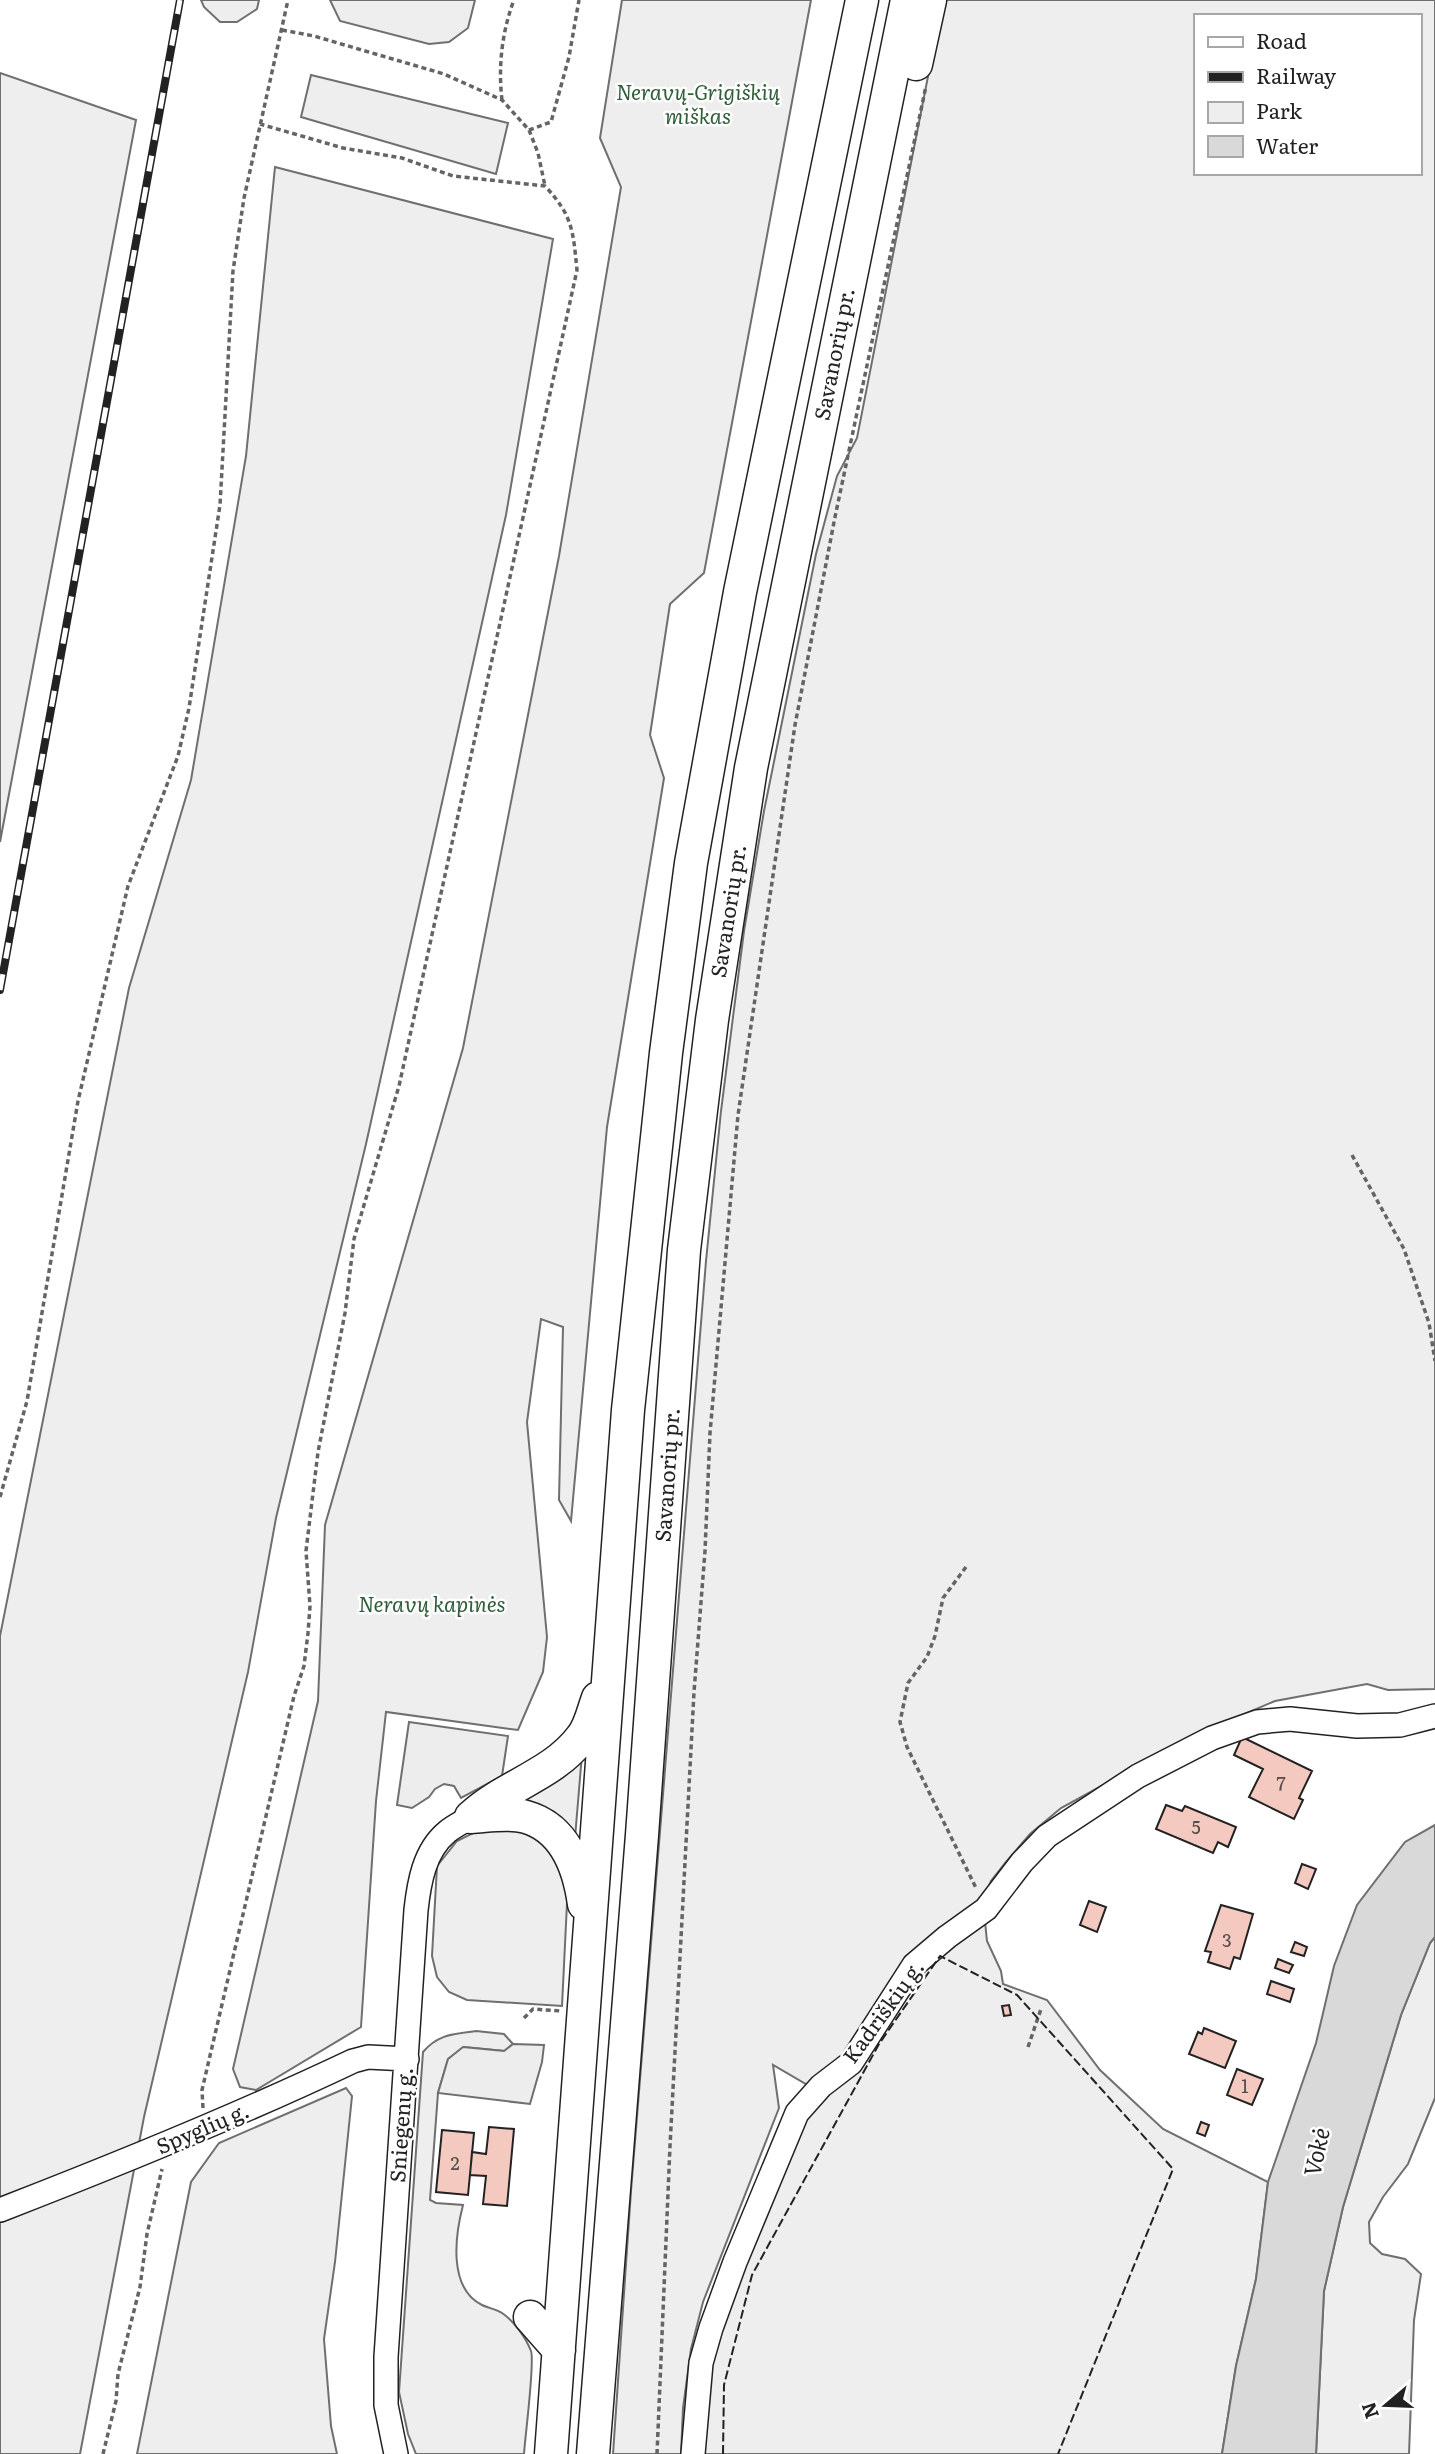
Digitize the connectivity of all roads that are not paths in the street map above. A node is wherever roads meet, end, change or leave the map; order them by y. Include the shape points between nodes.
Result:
1 (862, 0) edge
2 (907, 0) edge
3 (930, 0) edge
4 (751, 768) junction
5 (610, 1666) junction
6 (1435, 1716) edge
7 (471, 1817) junction
8 (589, 1953) junction
9 (407, 2059) junction
10 (0, 2210) edge
11 (530, 2317) dead end
12 (559, 2350) junction
13 (397, 2454) edge
14 (551, 2454) edge
15 (593, 2454) edge
16 (693, 2454) edge

1 - 5 highway via 740,592 691,863 629,1396
2 - 4 highway, Savanorių pr.
3 - 4 highway via 866,298
4 - 15 highway, Savanorių pr. via 712,1020 684,1250
5 - 7 highway via 583,1736 564,1758
5 - 8 highway
6 - 16 street, Kadriškių g. via 1400,1725 1290,1719 1257,1722 1212,1738 1138,1776 1047,1836 986,1909 914,1965 851,2063 821,2086 797,2113 711,2328 701,2363
7 - 8 highway via 525,1817 558,1837 570,1853 583,1898
7 - 9 street, Sniegenų g. via 446,1833 428,1857 419,1880
8 - 12 highway
9 - 10 street, Spyglių g. via 353,2061 267,2102
9 - 13 street, Sniegenų g. via 386,2357 386,2404
11 - 12 highway
12 - 14 highway

